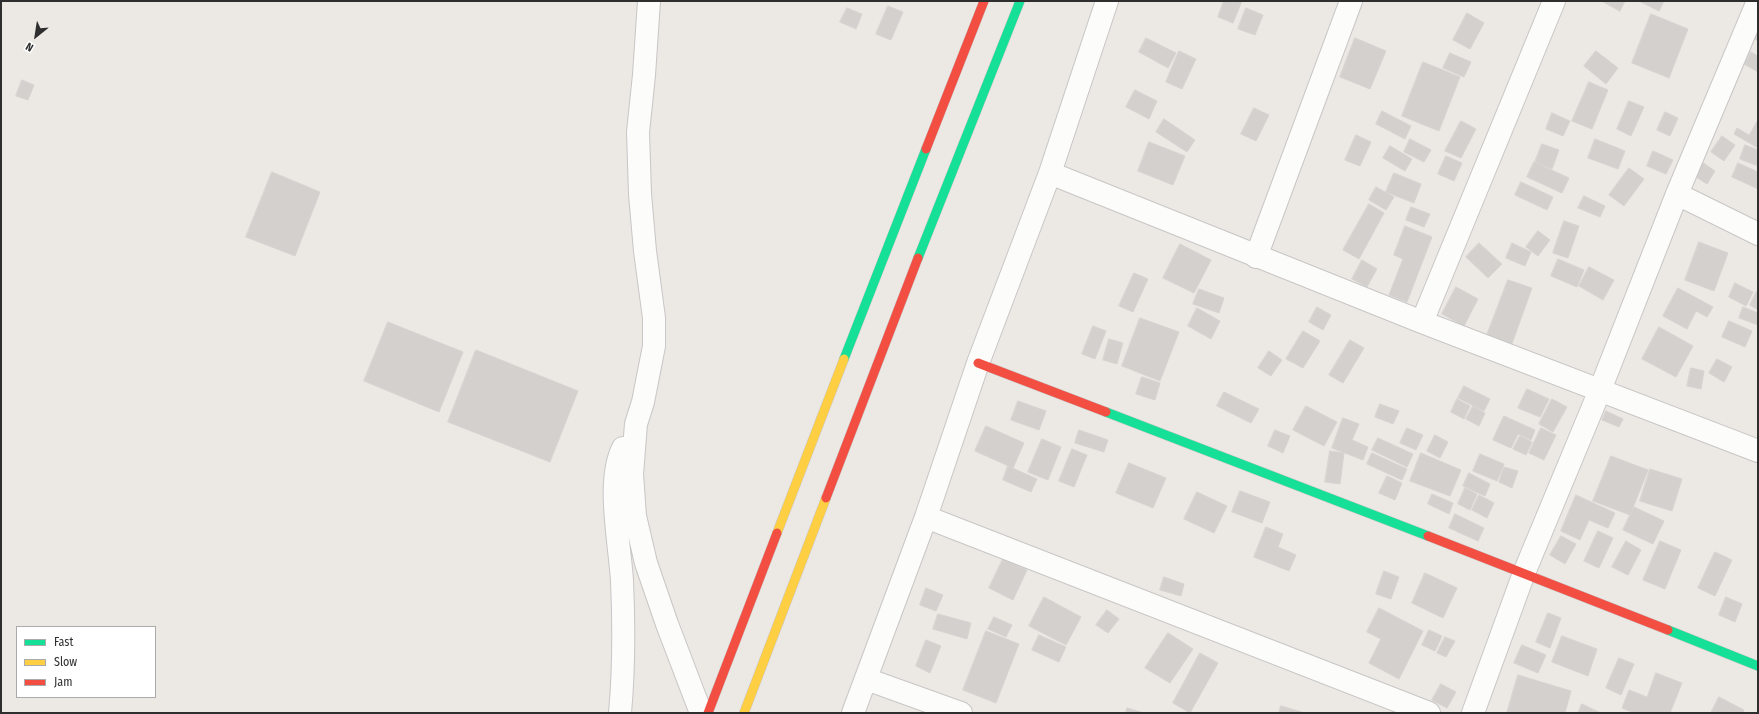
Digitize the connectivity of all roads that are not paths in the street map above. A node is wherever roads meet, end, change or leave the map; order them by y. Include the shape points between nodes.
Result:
1 (649, 1) edge
2 (984, 1) edge
3 (1020, 1) edge
4 (1107, 1) edge
5 (1350, 1) edge
6 (1554, 1) edge
7 (1758, 1) edge
8 (1050, 174) junction
9 (1677, 194) junction
10 (1758, 234) edge
11 (1256, 256) junction
12 (1422, 322) junction
13 (978, 363) junction
14 (1600, 390) junction
15 (636, 424) junction
16 (1758, 451) edge
17 (926, 517) junction
18 (1524, 573) junction
19 (1758, 666) edge
20 (866, 679) junction
21 (620, 713) edge
22 (701, 713) edge
23 (708, 713) edge
24 (744, 713) edge
25 (853, 713) edge
26 (961, 713) edge
27 (1429, 713) edge
28 (1473, 713) edge

1 - 15 street via 638,132 640,194 654,318 654,346
2 - 23 main road
3 - 24 main road via 912,272
4 - 8 street
5 - 11 street
6 - 12 street
7 - 9 street
8 - 11 street
8 - 13 street
9 - 10 street
9 - 14 street
11 - 12 street
12 - 14 street
13 - 17 street
13 - 18 main road
14 - 16 street
14 - 18 street
15 - 21 street via 621,452 615,494 623,615
15 - 22 street via 632,474 635,516 646,564
17 - 20 street
17 - 27 street
18 - 19 main road
18 - 28 street
20 - 25 street
20 - 26 street

